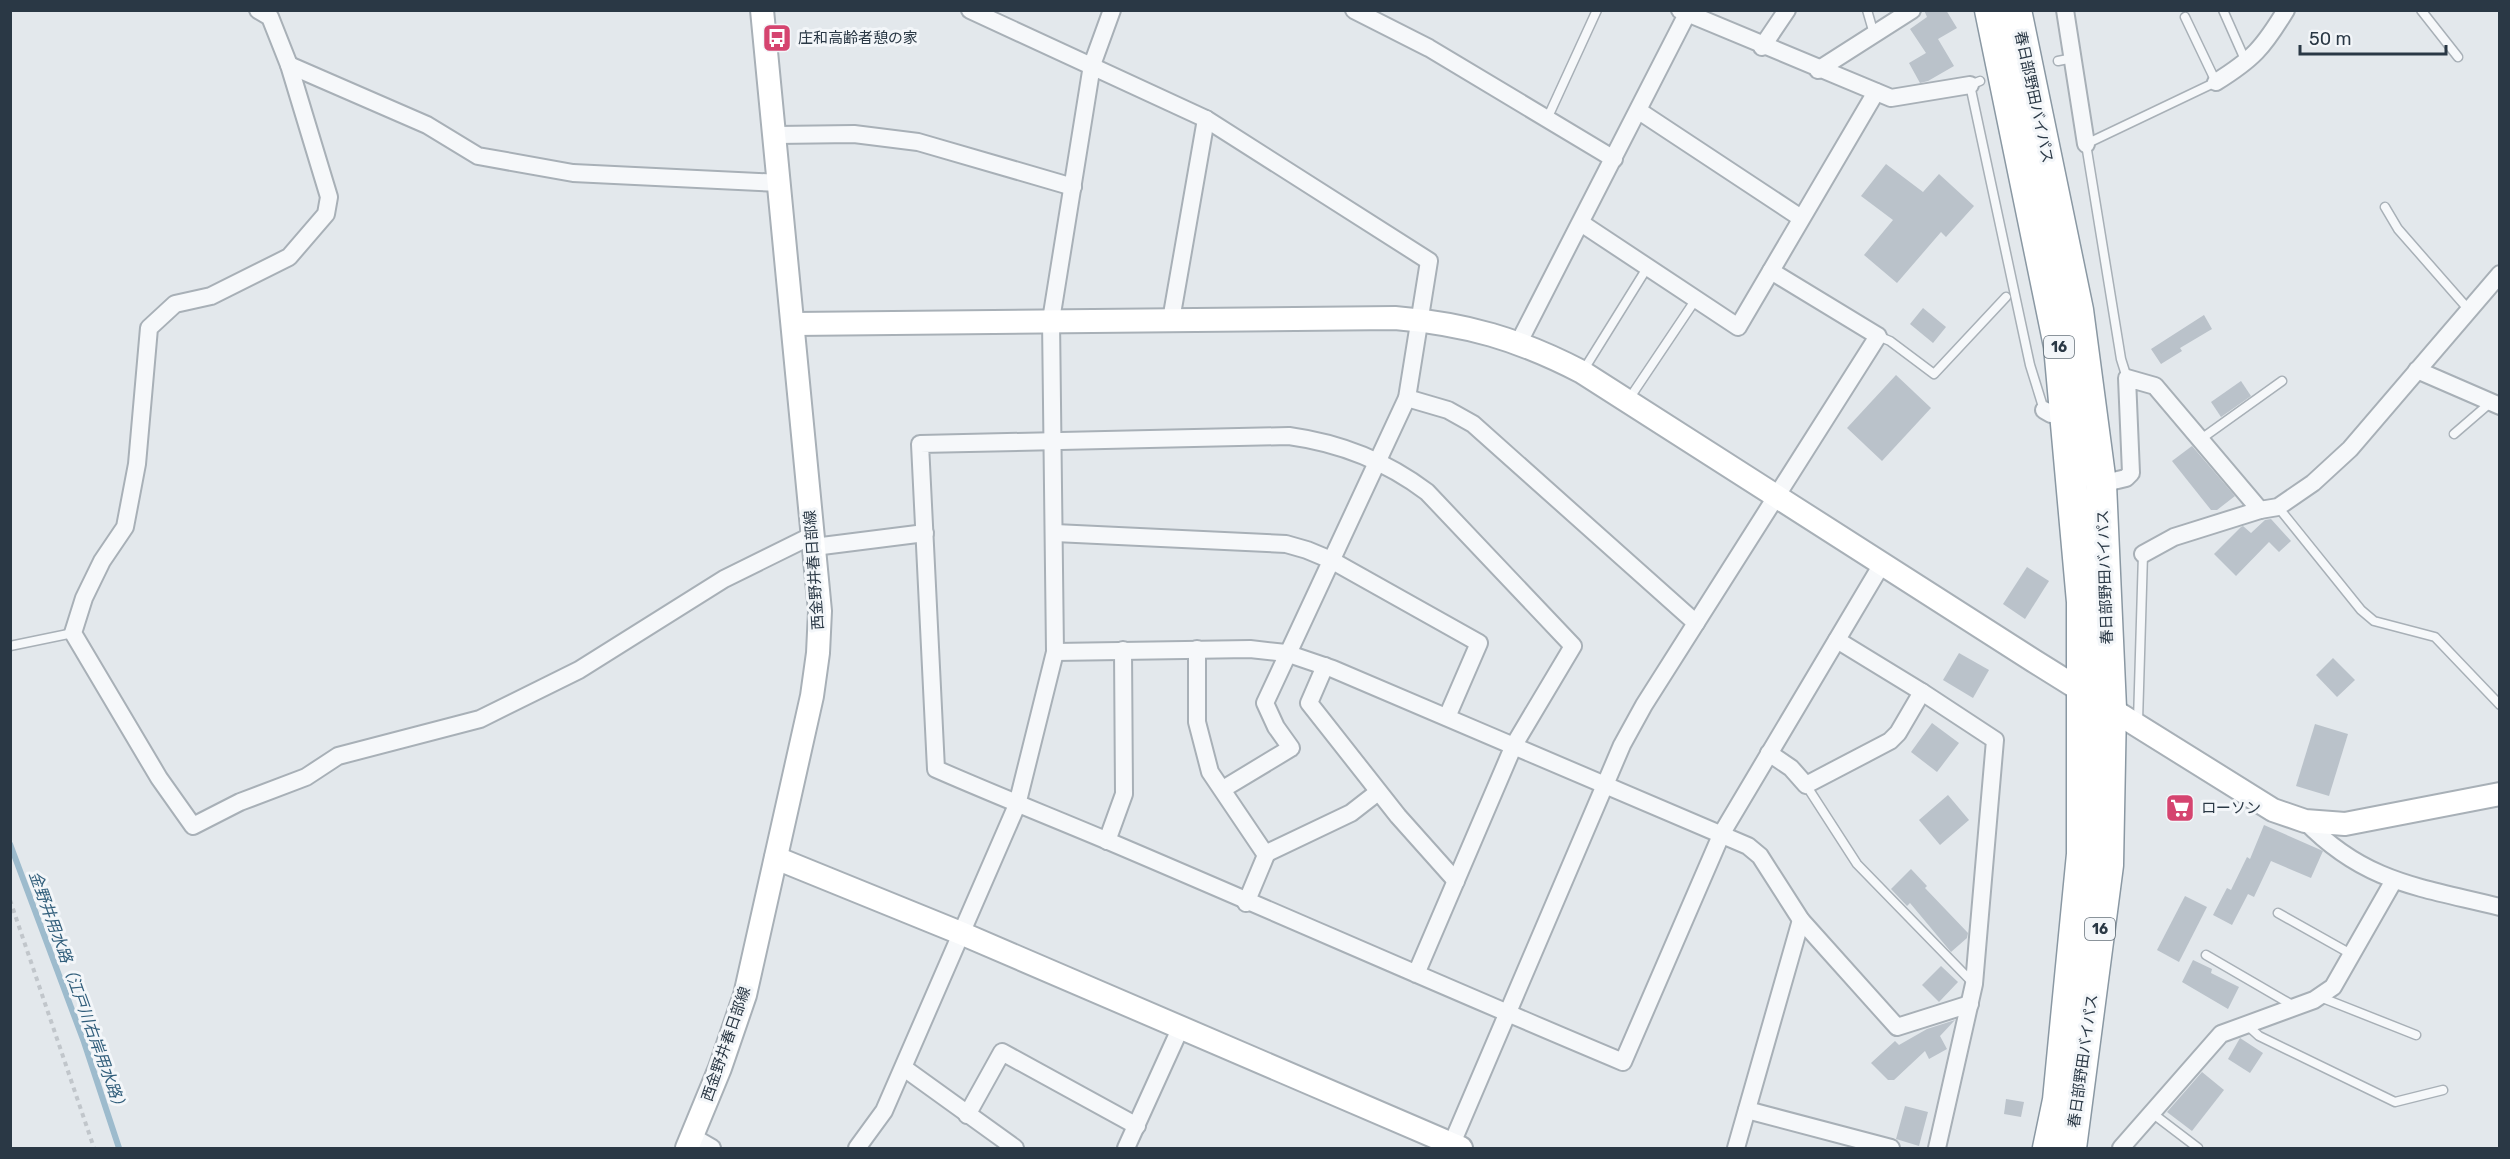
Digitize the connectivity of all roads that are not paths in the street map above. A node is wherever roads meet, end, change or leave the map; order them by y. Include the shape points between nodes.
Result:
1 (762, 10) edge
2 (970, 10) edge
3 (1112, 10) edge
4 (1354, 10) edge
5 (1597, 10) edge
6 (1787, 10) edge
7 (1867, 10) edge
8 (1912, 10) edge
9 (1990, 10) edge
10 (2016, 10) edge
11 (2065, 10) edge
12 (2223, 10) edge
13 (2286, 10) edge
14 (2421, 10) edge
15 (267, 12) edge
16 (1689, 13) edge
17 (2185, 17) dead end
18 (1874, 34) junction
19 (1762, 46) junction
20 (2458, 57) dead end
21 (2246, 63) junction
22 (289, 65) junction
23 (1092, 65) junction
24 (1818, 70) junction
25 (2216, 82) junction
26 (1975, 83) joint
27 (1876, 93) junction
28 (1639, 111) junction
29 (1206, 119) junction
30 (1547, 119) junction
31 (776, 135) junction
32 (2086, 144) junction
33 (1614, 159) junction
34 (780, 183) junction
35 (1073, 187) junction
36 (2385, 207) dead end
37 (1801, 218) junction
38 (1581, 223) junction
39 (1647, 268) junction
40 (1771, 271) junction
41 (2499, 274) edge
42 (2006, 297) dead end
43 (1696, 299) junction
44 (2469, 310) junction
45 (1051, 320) junction
46 (1171, 320) junction
47 (1420, 320) junction
48 (794, 324) junction
49 (1878, 336) junction
50 (1519, 342) junction
51 (2417, 370) junction
52 (1582, 372) junction
53 (2127, 378) junction
54 (2282, 381) dead end
55 (1407, 398) junction
56 (1629, 400) junction
57 (2495, 404) edge
58 (2055, 412) junction
59 (2454, 434) dead end
60 (2201, 440) junction
61 (1051, 442) junction
62 (1378, 461) junction
63 (2101, 484) junction
64 (1777, 495) junction
65 (2278, 507) junction
66 (2260, 510) junction
67 (1055, 533) junction
68 (925, 534) junction
69 (814, 541) junction
70 (2143, 554) joint
71 (1331, 560) junction
72 (1882, 564) junction
73 (1696, 623) junction
74 (74, 633) junction
75 (1837, 640) junction
76 (10, 646) edge
77 (1197, 649) junction
78 (1123, 650) junction
79 (1055, 652) junction
80 (1286, 653) junction
81 (1325, 666) junction
82 (2083, 690) junction
83 (1922, 692) junction
84 (2499, 705) edge
85 (2110, 708) junction
86 (1447, 717) junction
87 (2138, 727) junction
88 (1514, 745) junction
89 (1769, 753) junction
90 (1603, 784) junction
91 (1806, 785) junction
92 (1223, 789) junction
93 (1378, 792) junction
94 (2499, 794) edge
95 (1017, 805) junction
96 (2305, 821) junction
97 (1722, 833) junction
98 (1107, 841) junction
99 (1265, 854) junction
100 (776, 858) junction
101 (1456, 881) junction
102 (2393, 882) junction
103 (1246, 903) junction
104 (2499, 907) edge
105 (2278, 913) dead end
106 (1801, 920) junction
107 (963, 934) junction
108 (2351, 954) junction
109 (2206, 955) dead end
110 (1416, 974) junction
111 (1974, 984) junction
112 (2319, 997) junction
113 (1970, 1004) junction
114 (2295, 1007) junction
115 (1507, 1013) junction
116 (2246, 1025) junction
117 (1180, 1029) junction
118 (2416, 1035) dead end
119 (904, 1068) junction
120 (2443, 1090) dead end
121 (1747, 1110) junction
122 (2152, 1113) junction
123 (967, 1115) junction
124 (1137, 1126) junction
125 (697, 1145) edge
126 (1454, 1147) edge
127 (1013, 1148) edge
128 (857, 1149) edge
129 (1126, 1149) edge
130 (1736, 1149) edge
131 (1891, 1149) edge
132 (1937, 1149) edge
133 (2048, 1149) edge
134 (2071, 1149) edge
135 (2121, 1149) edge
136 (2198, 1149) edge

1 - 31 street, 西金野井春日部線
2 - 23 street
3 - 23 street
4 - 30 street via 1430,48
5 - 30 lane
6 - 19 street
7 - 18 lane
8 - 18 street
9 - 58 highway, 春日部野田バイパス / 16 via 2047,278
10 - 63 highway, 春日部野田バイパス / 16 via 2078,310
11 - 32 street via 2066,59
12 - 21 lane
13 - 21 street via 2261,50
14 - 20 lane
15 - 22 street
16 - 19 street
16 - 28 street
17 - 25 lane
18 - 24 street
19 - 24 street
21 - 25 street
22 - 34 street via 427,125 478,156 573,173
22 - 74 street via 329,197 326,214 290,257 211,296 175,304 149,328 137,464 125,527 84,598
23 - 29 street
23 - 35 street
24 - 27 street
25 - 32 lane
26 - 27 street via 1891,98
26 - 58 lane via 2030,365
27 - 37 street
28 - 33 street
28 - 37 street
29 - 46 street
29 - 47 street via 1429,261
30 - 33 street
31 - 34 street, 西金野井春日部線
31 - 35 street via 854,134 918,142
32 - 53 lane
33 - 38 street
34 - 48 street, 西金野井春日部線
35 - 45 street
36 - 44 lane via 2398,229
37 - 40 street
38 - 39 street
38 - 50 street
39 - 43 street
39 - 52 lane
40 - 43 street via 1738,327
40 - 49 street
41 - 44 street
42 - 49 lane via 1934,374
43 - 56 lane
44 - 51 street
45 - 46 street
45 - 48 street
45 - 61 street
46 - 47 street
47 - 50 street
47 - 55 street
48 - 69 street, 西金野井春日部線
49 - 64 street
50 - 52 street
51 - 57 street
51 - 65 street via 2350,449 2313,483
52 - 56 street
53 - 60 street via 2155,386
53 - 63 street via 2131,473
54 - 60 lane
55 - 62 street
55 - 73 street via 1448,410 1473,424
56 - 64 street
57 - 59 lane
58 - 82 highway, 春日部野田バイパス / 16 via 2082,602
60 - 66 street
61 - 62 street via 1289,436 1328,442
61 - 67 street
61 - 68 street via 920,444
62 - 71 street
62 - 88 street via 1427,492 1573,646
63 - 85 highway, 春日部野田バイパス / 16
64 - 72 street
64 - 73 street
65 - 66 street
65 - 84 lane via 2361,610 2374,621 2435,637
66 - 70 street via 2174,537
67 - 71 street via 1286,544
67 - 79 street
68 - 69 street
68 - 95 street via 936,769
69 - 74 street via 724,579 579,670 480,719 338,756 306,777 240,802 194,826 159,778
69 - 100 street, 西金野井春日部線 via 820,610 818,653
70 - 87 lane
71 - 80 street
71 - 86 street via 1479,644
72 - 75 street
72 - 82 street
73 - 90 street via 1644,705
74 - 76 lane
75 - 83 street
75 - 89 street
77 - 78 street
77 - 80 street
77 - 92 street via 1197,722 1210,772
78 - 79 street
78 - 98 street via 1124,795
79 - 95 street
80 - 81 street
80 - 92 street via 1265,703 1291,748
81 - 86 street
81 - 93 street via 1309,703
82 - 85 street
82 - 133 highway, 春日部野田バイパス / 16 via 2082,854 2058,1100
83 - 91 street via 1899,733 1890,741
83 - 111 street via 1995,740
85 - 87 street
85 - 134 highway, 春日部野田バイパス / 16 via 2108,865
86 - 88 street
87 - 96 street via 2272,810
88 - 90 street
88 - 101 street
89 - 91 street via 1791,768
89 - 97 street
90 - 97 street
90 - 115 street
91 - 111 lane via 1857,864
92 - 99 street
93 - 99 street via 1351,813
93 - 101 street
94 - 96 street via 2345,824
95 - 98 street
95 - 107 street
96 - 102 street via 2326,843
97 - 106 street via 1760,856
97 - 115 street via 1623,1062
98 - 103 street
99 - 103 street
100 - 107 street
100 - 125 street, 西金野井春日部線 via 745,995
101 - 110 street
102 - 104 street
102 - 108 street
103 - 110 street
105 - 108 lane
106 - 113 street via 1897,1027
106 - 121 street
107 - 117 street
107 - 119 street
108 - 112 street via 2333,987
109 - 114 lane
110 - 115 street
111 - 113 street
112 - 114 street
112 - 118 lane
113 - 132 street
114 - 116 street
115 - 126 street
116 - 120 lane via 2259,1036 2395,1102
116 - 122 street via 2221,1034
117 - 124 street
117 - 126 street
119 - 123 street
119 - 128 street via 884,1111
121 - 130 street
121 - 131 street
122 - 135 street
122 - 136 lane
123 - 124 street via 1002,1052
123 - 127 street
124 - 129 street

